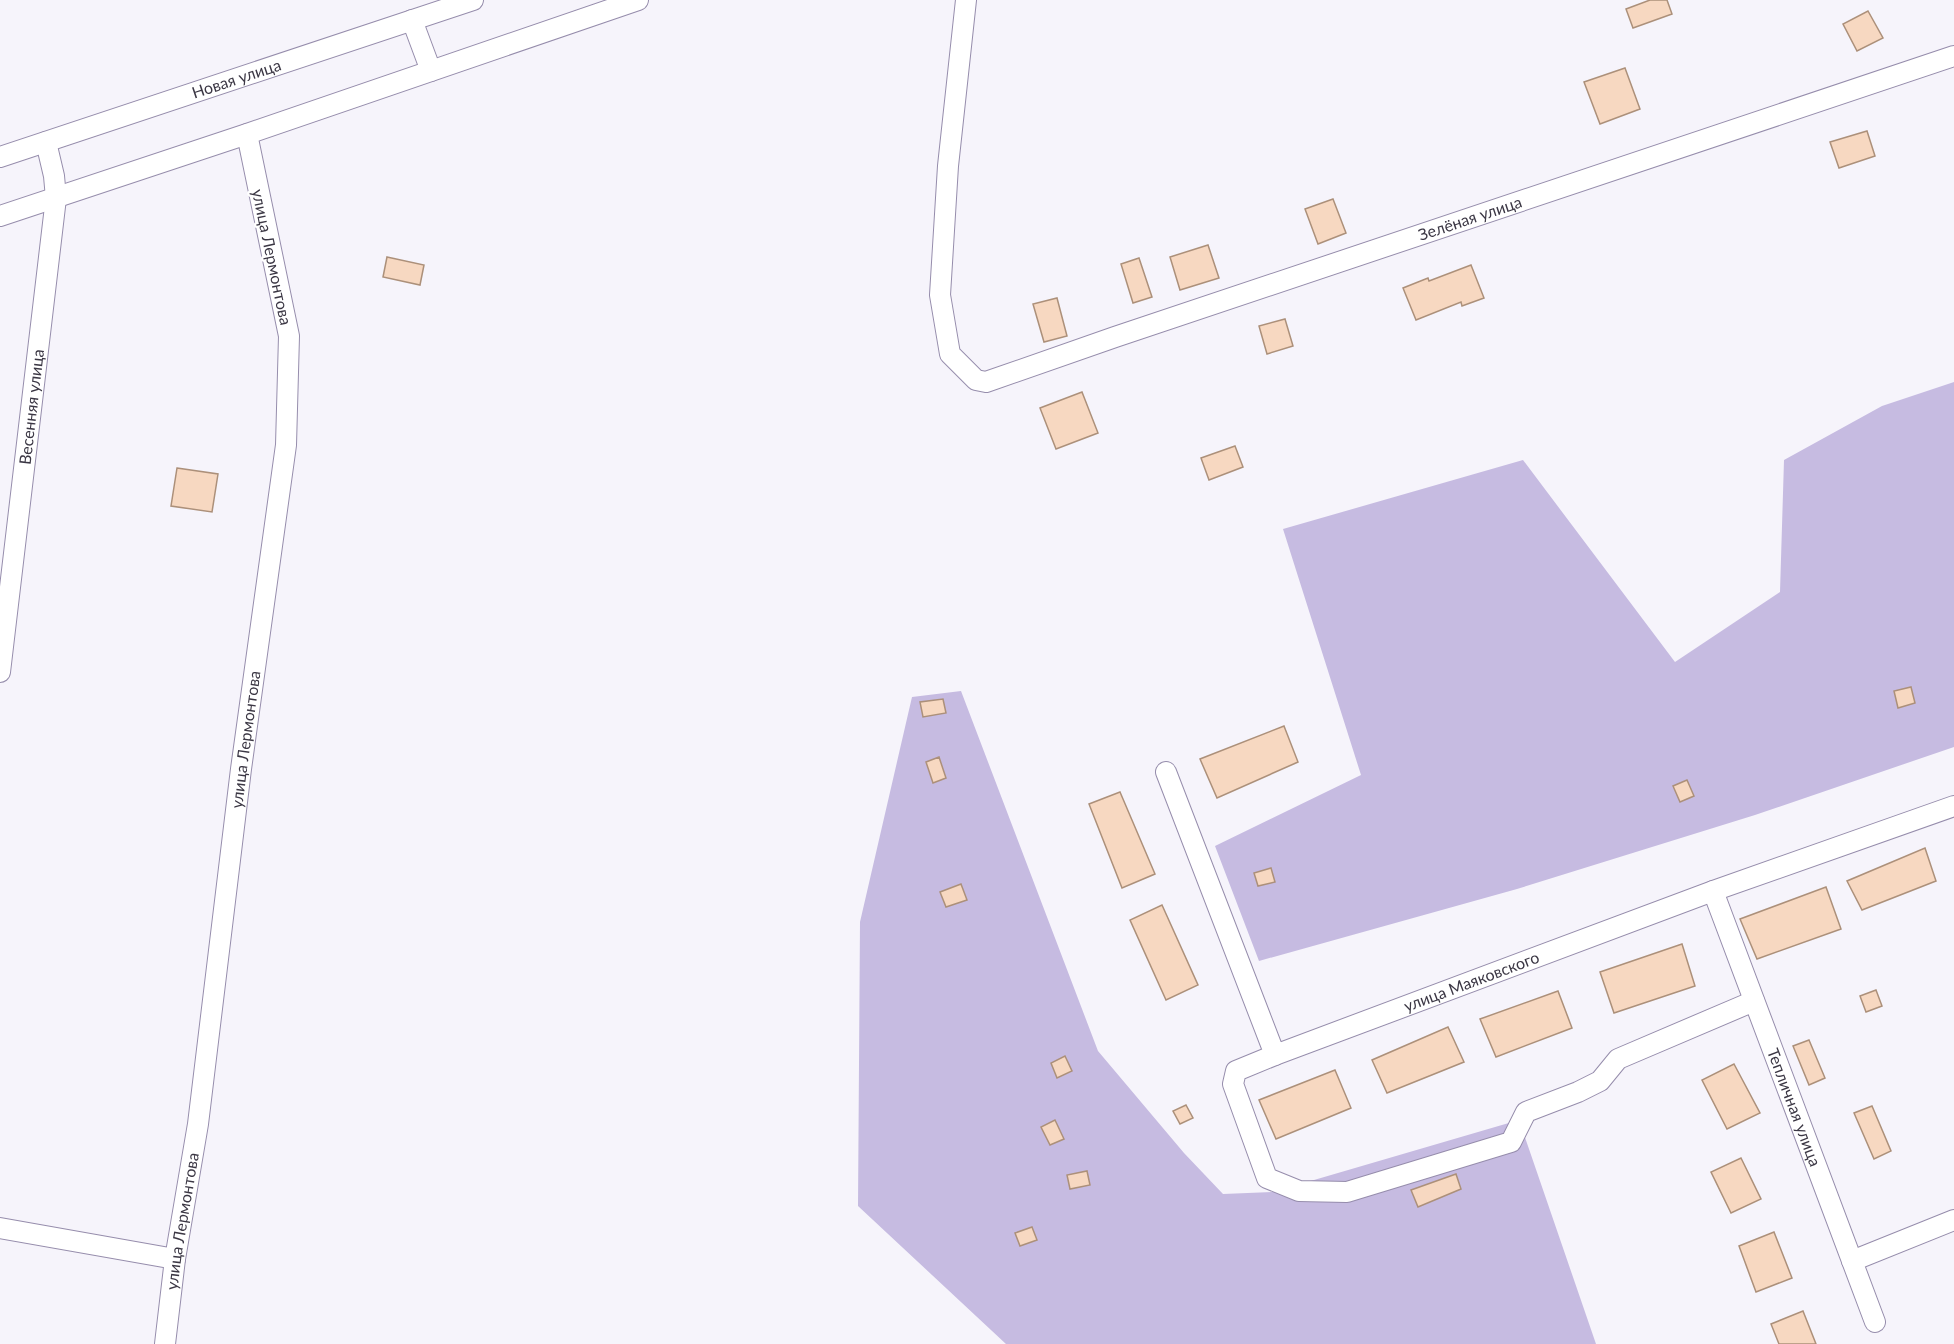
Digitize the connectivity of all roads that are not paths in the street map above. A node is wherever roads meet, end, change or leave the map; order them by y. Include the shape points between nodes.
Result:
1 (473, 0) edge
2 (638, 0) edge
3 (966, 0) edge
4 (412, 20) junction
5 (1954, 56) edge
6 (431, 71) junction
7 (248, 134) junction
8 (46, 142) junction
9 (0, 157) edge
10 (56, 198) junction
11 (0, 216) edge
12 (0, 672) edge
13 (1166, 772) dead end
14 (1954, 806) edge
15 (1713, 891) junction
16 (1754, 1001) junction
17 (1275, 1055) junction
18 (1954, 1220) edge
19 (0, 1228) edge
20 (175, 1259) junction
21 (1852, 1261) junction
22 (1875, 1322) dead end
23 (165, 1344) edge

1 - 4 street, Новая улица
2 - 6 street
3 - 5 street, Зелёная улица via 948,166 940,295 950,354 976,380 986,382
4 - 6 street
4 - 8 street, Новая улица
6 - 7 street
7 - 10 street
7 - 20 street, улица Лермонтова via 289,336 286,445 198,1124
8 - 9 street, Новая улица
8 - 10 street, Весенняя улица
10 - 11 street
10 - 12 street, Весенняя улица
13 - 17 street
14 - 15 street, улица Маяковского
15 - 16 street, Тепличная улица
15 - 17 street, улица Маяковского
16 - 17 street, улица Маяковского via 1618,1059 1600,1081 1526,1112 1511,1142 1347,1192 1299,1191 1267,1178 1233,1084 1236,1071
16 - 21 street, Тепличная улица
18 - 21 street
19 - 20 street
20 - 23 street, улица Лермонтова
21 - 22 street, Тепличная улица

